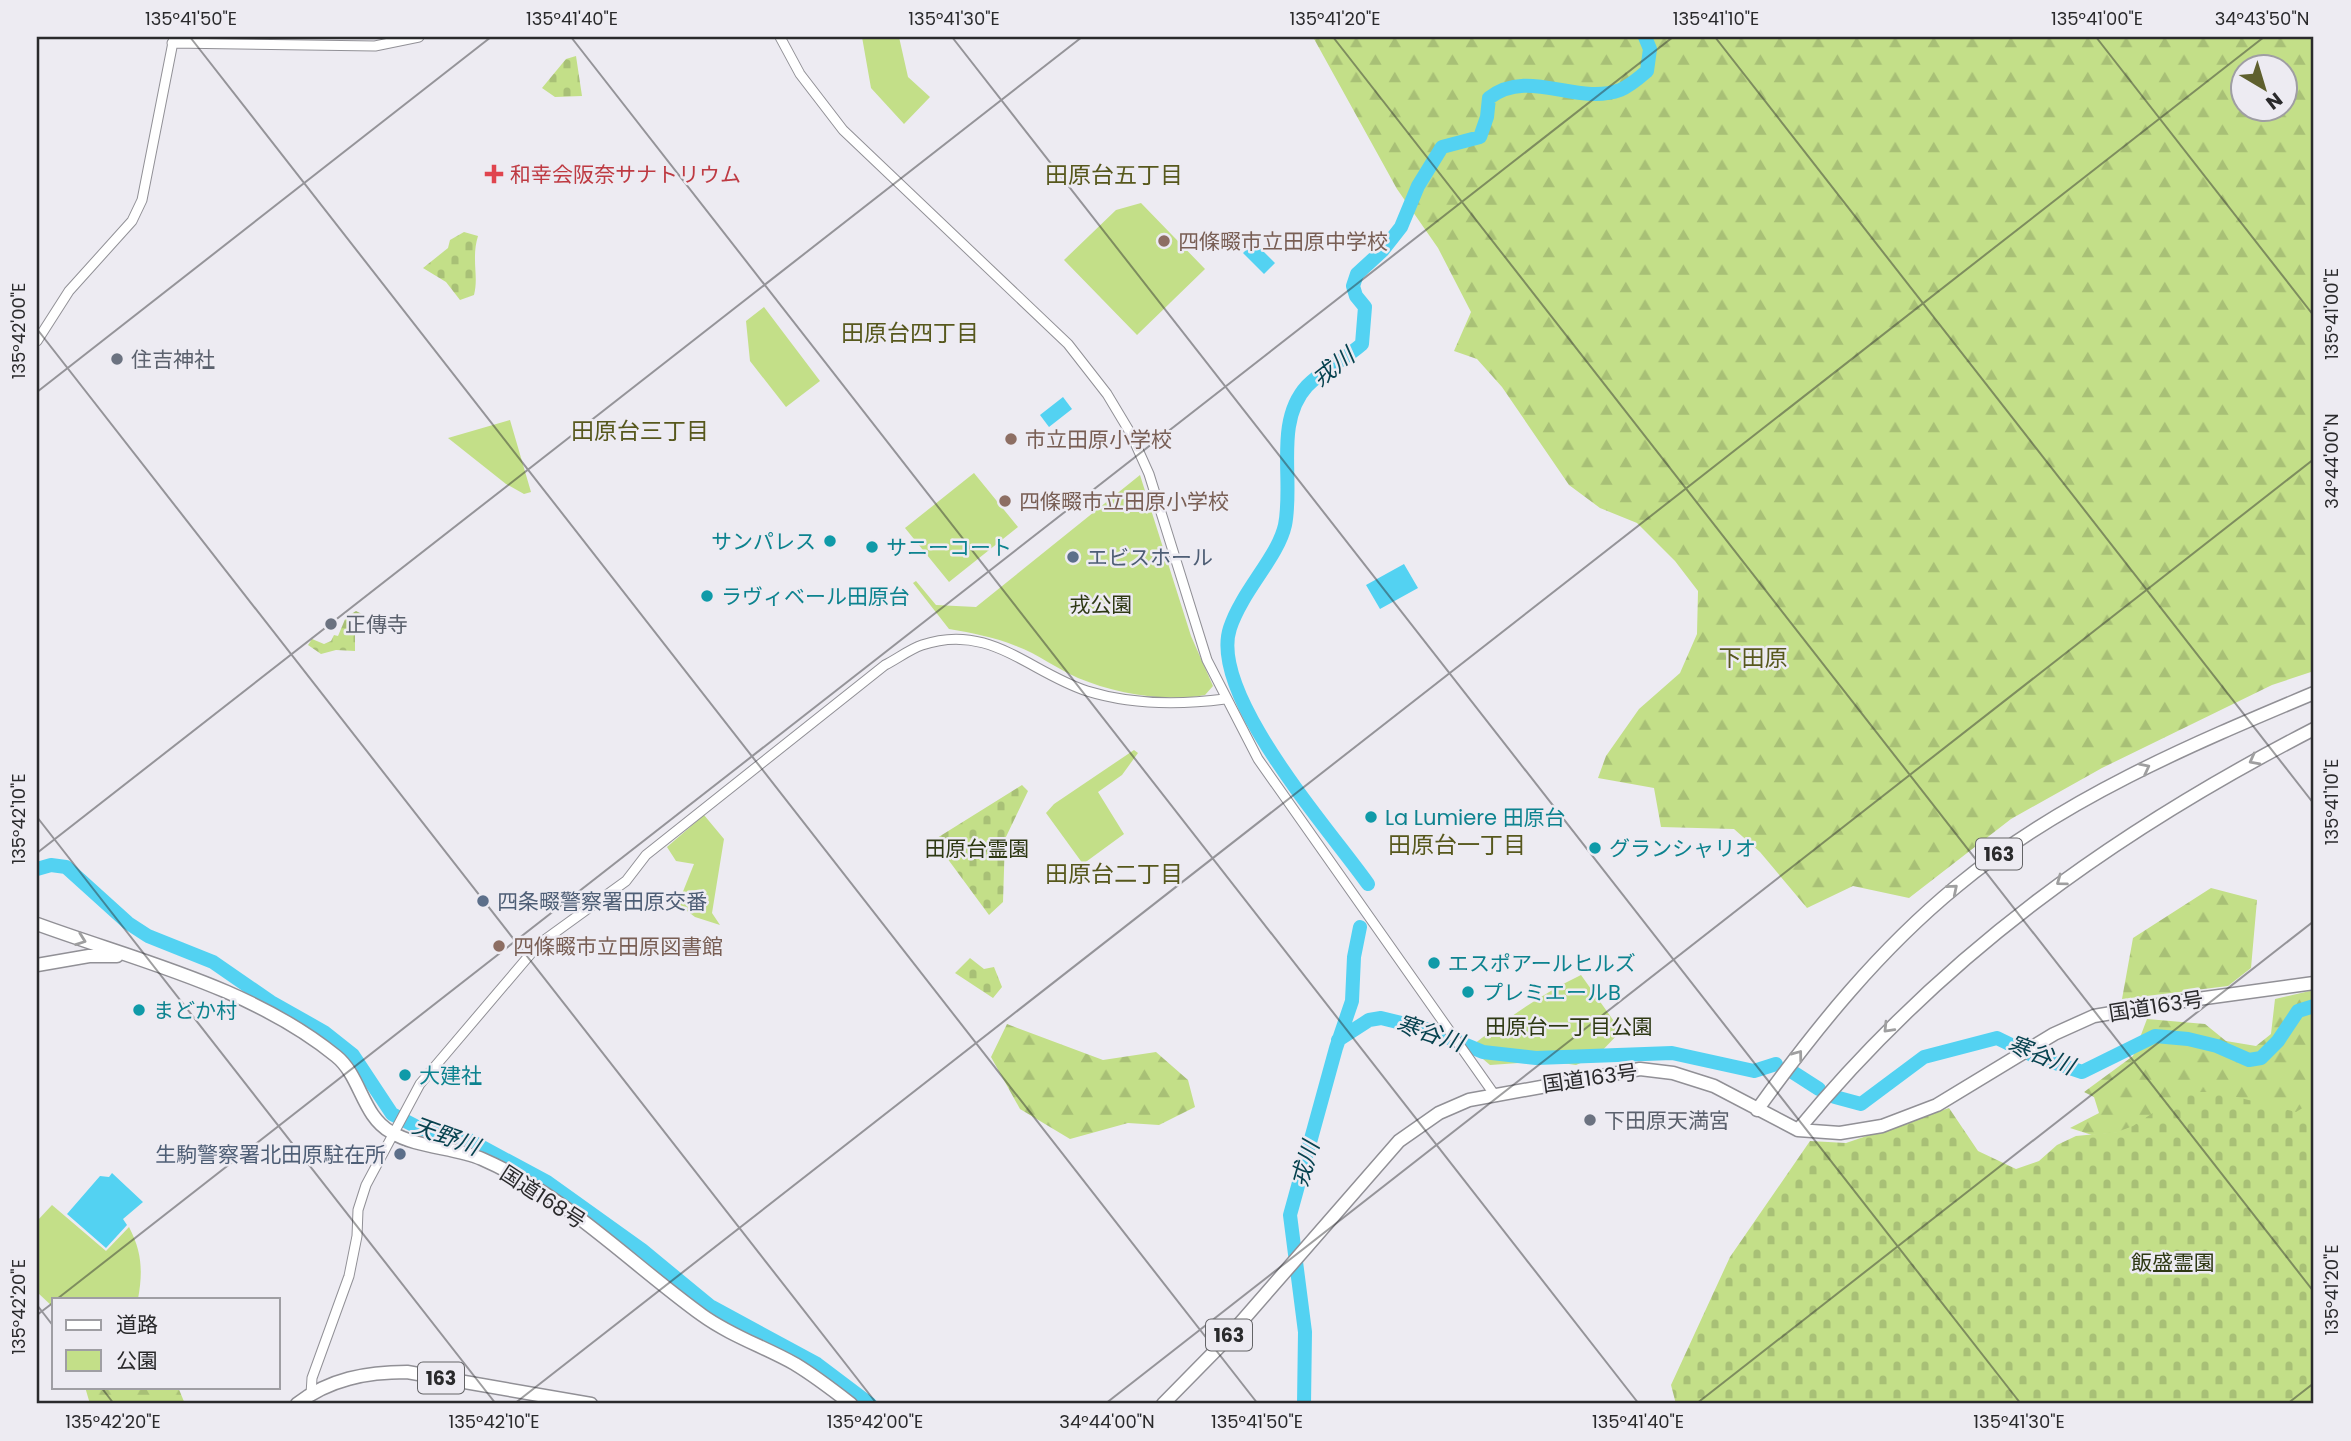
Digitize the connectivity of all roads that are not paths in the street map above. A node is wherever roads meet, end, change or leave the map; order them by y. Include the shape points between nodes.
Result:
1 (419, 37) edge
2 (780, 37) edge
3 (173, 40) edge
4 (37, 341) edge
5 (2314, 693) edge
6 (1225, 699) junction
7 (2314, 729) edge
8 (37, 924) edge
9 (125, 956) junction
10 (37, 965) edge
11 (2314, 983) edge
12 (1494, 1094) junction
13 (1758, 1110) junction
14 (1798, 1130) junction
15 (393, 1134) junction
16 (311, 1394) junction
17 (297, 1404) edge
18 (591, 1404) edge
19 (851, 1404) edge
20 (1163, 1404) edge

1 - 3 street via 375,46
2 - 6 street via 800,74 843,130 1068,344 1107,394 1149,474 1195,627
3 - 4 street via 142,200 132,221 69,291
13 -> 5 highway, 163 via 1863,976 1930,909 1984,864 2125,778
6 - 12 street via 1258,759
6 - 15 street via 1150,703 1116,698 1059,679 995,644 960,639 922,645 885,665 646,855 626,881 539,944 434,1067
7 -> 14 highway via 2174,804 2009,920 1896,1020
8 -> 9 highway
9 - 10 highway via 89,956
9 - 15 highway via 223,989 262,1008 336,1056 373,1115
11 - 14 highway, 国道163号 / 163 via 2114,1012 2074,1024 1967,1089 1909,1117 1840,1133
12 - 13 highway, 国道163号 / 163 via 1640,1069 1674,1073 1714,1086
12 - 20 highway, 国道163号 / 163 via 1438,1113 1399,1141
13 - 14 highway, 国道163号 / 163
15 - 16 street via 358,1210 349,1276 312,1378
15 - 19 highway, 国道168号 via 481,1158 521,1181 609,1240 722,1328 795,1364
16 - 17 highway, 163
16 - 18 highway, 163 via 358,1376 407,1372

